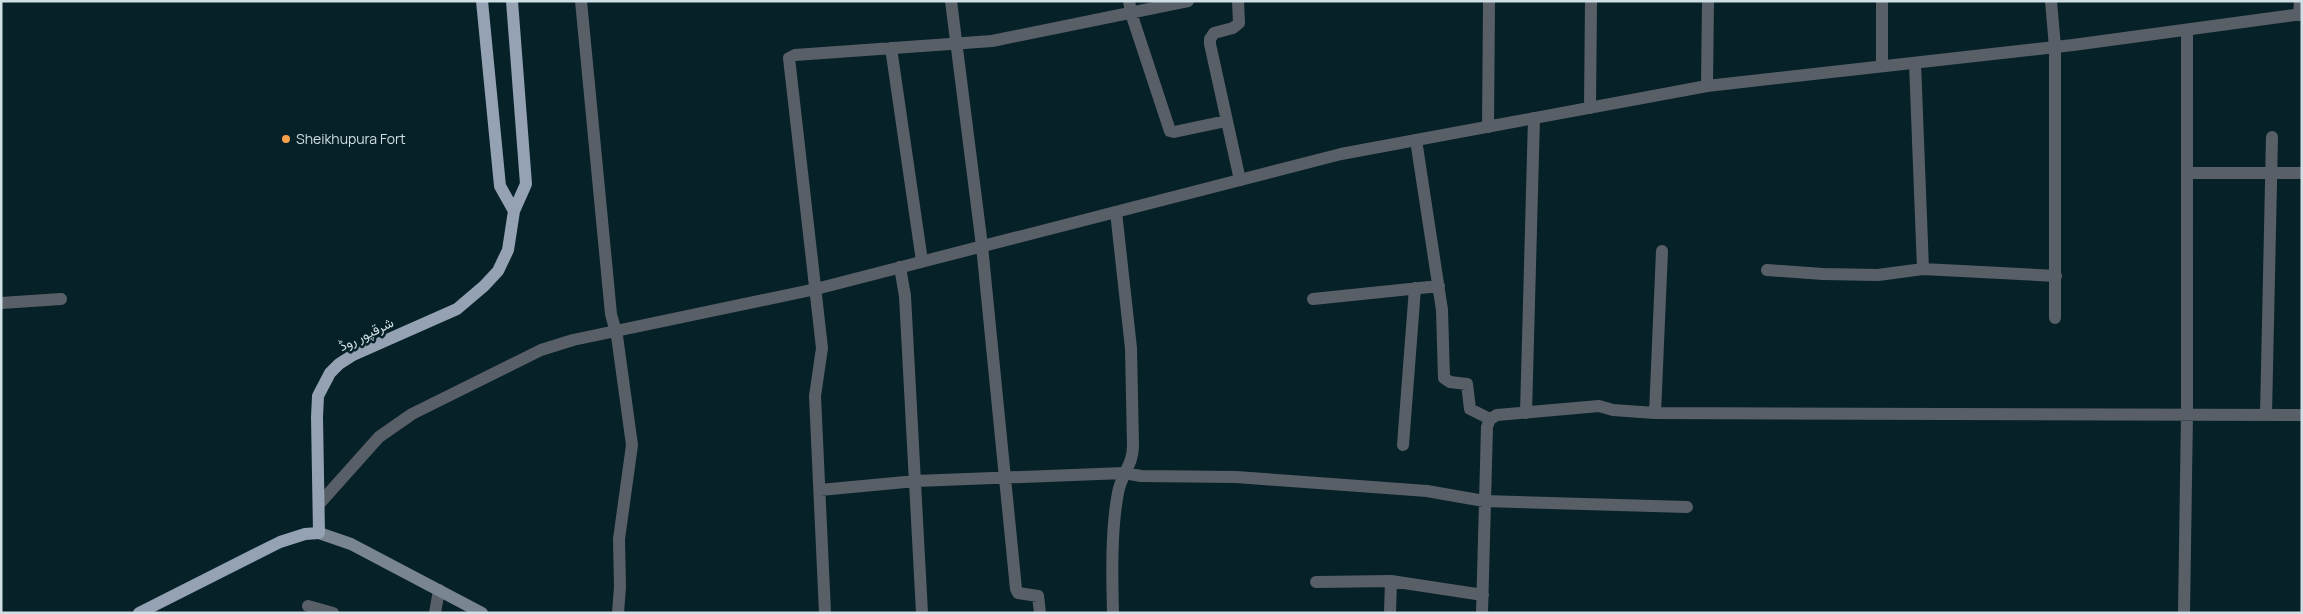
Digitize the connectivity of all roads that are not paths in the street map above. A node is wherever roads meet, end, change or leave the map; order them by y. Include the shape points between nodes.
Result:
1 (482, 1) edge
2 (512, 1) edge
3 (580, 1) edge
4 (951, 1) edge
5 (1188, 1) edge
6 (1238, 1) edge
7 (1489, 1) edge
8 (1591, 1) edge
9 (1708, 1) edge
10 (1882, 1) edge
11 (2050, 1) edge
12 (2300, 1) edge
13 (1130, 7) edge
14 (2301, 14) edge
15 (2187, 30) junction
16 (956, 44) junction
17 (2055, 47) junction
18 (891, 48) junction
19 (1915, 63) junction
20 (1882, 66) junction
21 (1708, 86) junction
22 (1590, 108) junction
23 (1534, 118) junction
24 (1226, 121) junction
25 (1488, 127) junction
26 (2272, 136) dead end
27 (1416, 140) junction
28 (2188, 173) junction
29 (2272, 173) junction
30 (2302, 173) edge
31 (1240, 180) junction
32 (514, 211) junction
33 (1116, 212) junction
34 (982, 246) junction
35 (1662, 251) dead end
36 (922, 262) junction
37 (900, 267) junction
38 (1923, 268) junction
39 (1767, 270) dead end
40 (2056, 276) junction
41 (1438, 286) junction
42 (1415, 288) junction
43 (816, 289) junction
44 (61, 299) dead end
45 (1313, 300) dead end
46 (1, 303) edge
47 (2056, 318) dead end
48 (615, 331) junction
49 (1526, 413) junction
50 (1655, 413) junction
51 (2187, 414) junction
52 (2266, 415) junction
53 (2302, 415) edge
54 (1490, 419) junction
55 (1403, 445) dead end
56 (1124, 473) junction
57 (1004, 476) junction
58 (916, 481) junction
59 (820, 490) junction
60 (1484, 502) junction
61 (320, 503) junction
62 (1687, 506) dead end
63 (319, 533) junction
64 (1391, 581) junction
65 (1316, 582) dead end
66 (439, 590) junction
67 (1482, 595) junction
68 (308, 606) dead end
69 (138, 613) edge
70 (333, 613) edge
71 (435, 613) edge
72 (482, 613) edge
73 (618, 613) edge
74 (825, 613) edge
75 (922, 613) edge
76 (1040, 613) edge
77 (1113, 613) edge
78 (1390, 613) edge
79 (1482, 613) edge
80 (2184, 613) edge

1 - 32 main road via 500,186
2 - 32 main road, شرقپور روڈ via 526,184
3 - 48 street
4 - 16 street
5 - 13 street
6 - 24 street via 1239,24 1214,33 1210,39
7 - 25 street
8 - 22 street
9 - 21 street
10 - 20 street
11 - 17 street
12 - 14 street
13 - 16 street via 992,41
13 - 24 street via 1170,131
14 - 15 street
15 - 17 street
15 - 28 street
16 - 18 street
16 - 34 street
17 - 19 street
17 - 40 street
18 - 36 street
18 - 43 street via 795,55 788,60
19 - 20 street
19 - 38 street
20 - 21 street
21 - 22 street
22 - 23 street
23 - 25 street
23 - 49 street
24 - 31 street
25 - 27 street
26 - 29 street
27 - 31 street via 1341,154
27 - 41 street
28 - 29 street
28 - 51 street
29 - 30 street
29 - 52 street
31 - 33 street
32 - 61 main road, شرقپور روڈ via 508,250 498,271 484,286 457,309 353,355 330,373 318,396
33 - 34 street
33 - 56 street via 1128,311 1132,384 1133,456
34 - 36 street
34 - 57 street
35 - 50 street
36 - 37 street
37 - 43 street
37 - 58 street via 905,296
38 - 39 street via 1878,275
38 - 40 street
40 - 47 street
41 - 42 street
41 - 54 street via 1443,320 1444,378 1448,382 1467,384 1470,409
42 - 45 street
42 - 55 street
43 - 48 street
43 - 59 street via 822,348 815,396
44 - 46 street
48 - 61 street via 541,350 412,414 379,437
48 - 73 street via 632,445 619,539
49 - 50 street via 1599,406
49 - 54 street via 1497,415
50 - 51 street
51 - 52 street
51 - 80 street
52 - 53 street
54 - 60 street
56 - 57 street
56 - 60 street via 1236,477 1427,491
56 - 77 street via 1117,495
57 - 58 street
57 - 76 street via 1016,589 1021,595 1038,596
58 - 59 street
58 - 75 street
59 - 74 street
60 - 62 street
60 - 67 street
61 - 63 main road, شرقپور روڈ
63 - 66 main road via 344,541
63 - 69 main road via 280,542
64 - 65 street
64 - 67 street
64 - 78 street
66 - 71 street
66 - 72 main road
67 - 79 street
68 - 70 street

